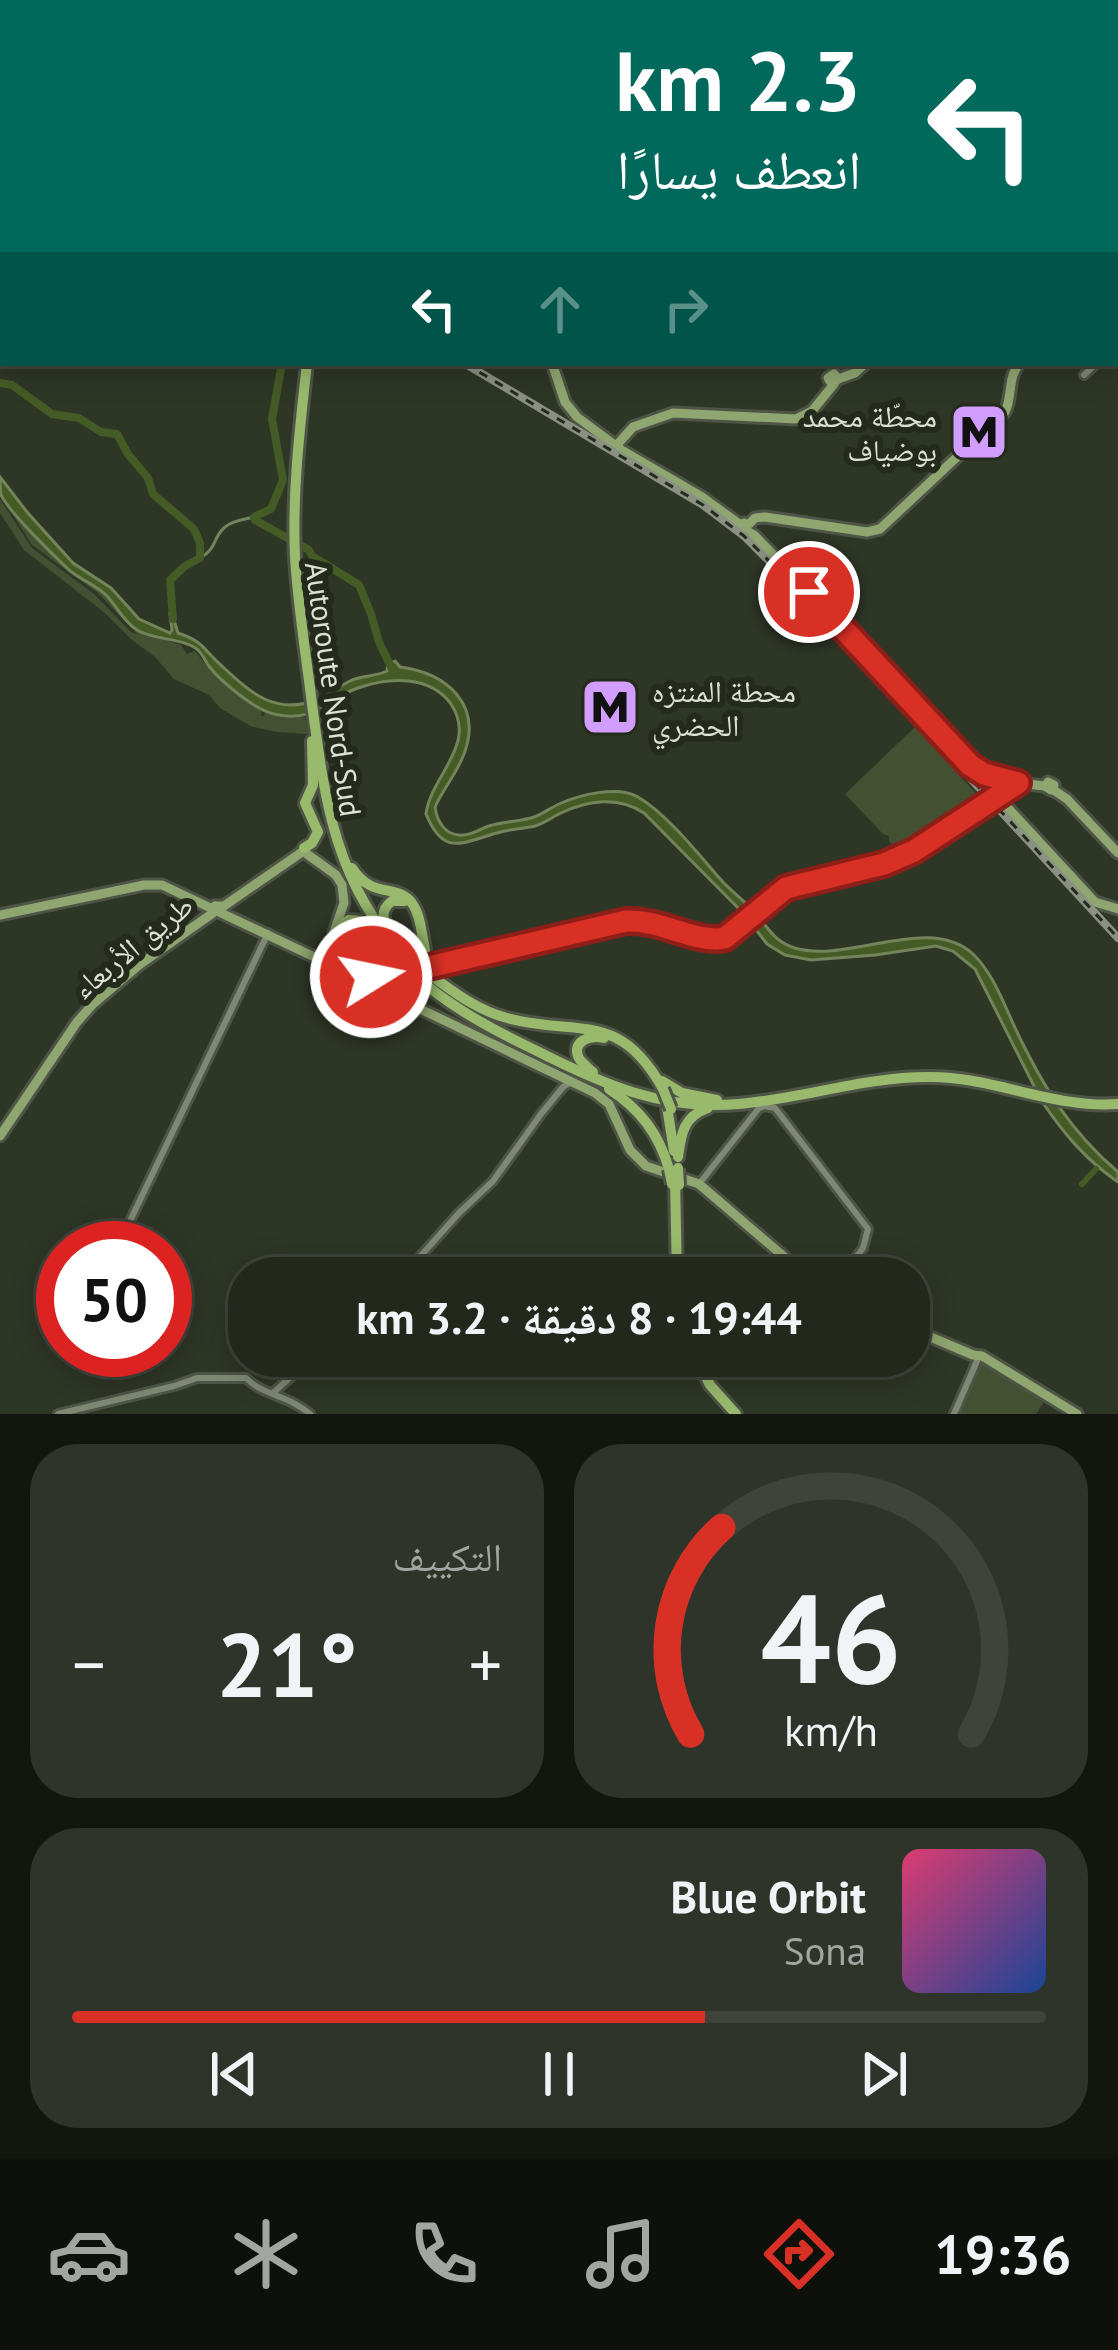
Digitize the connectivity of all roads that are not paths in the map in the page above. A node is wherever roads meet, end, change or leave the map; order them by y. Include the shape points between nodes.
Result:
1 (304, 366) edge
2 (554, 366) edge
3 (863, 366) edge
4 (1017, 366) edge
5 (1094, 366) edge
6 (831, 375) edge
7 (1084, 375) dead end
8 (614, 444) junction
9 (746, 524) junction
10 (313, 735) junction
11 (321, 769) junction
12 (988, 777) junction
13 (1014, 786) junction
14 (304, 852) junction
15 (1118, 855) edge
16 (351, 866) junction
17 (235, 899) junction
18 (1118, 908) edge
19 (215, 910) junction
20 (0, 914) edge
21 (236, 918) junction
22 (334, 932) junction
23 (268, 933) junction
24 (390, 933) junction
25 (314, 956) junction
26 (345, 962) junction
27 (364, 963) junction
28 (417, 964) junction
29 (357, 974) junction
30 (372, 976) junction
31 (382, 988) junction
32 (446, 1021) junction
33 (652, 1071) junction
34 (578, 1081) junction
35 (661, 1089) junction
36 (1118, 1100) edge
37 (720, 1103) junction
38 (0, 1136) edge
39 (675, 1173) junction
40 (699, 1184) junction
41 (130, 1221) edge
42 (420, 1257) edge
43 (678, 1257) edge
44 (679, 1257) edge
45 (784, 1257) edge
46 (856, 1257) edge
47 (930, 1338) edge
48 (979, 1360) junction
49 (291, 1377) edge
50 (700, 1377) edge
51 (705, 1377) edge
52 (273, 1393) junction
53 (58, 1414) edge
54 (310, 1414) edge
55 (727, 1414) edge
56 (736, 1414) edge
57 (955, 1414) edge
58 (1075, 1414) edge

1 - 10 highway, Autoroute Nord-Sud via 292,527
2 - 8 main road via 568,407
3 - 6 main road
4 - 9 main road via 1005,412 880,529 765,517
5 - 7 street
6 - 8 main road via 816,403 797,416 673,413 628,429
8 - 9 main road
9 - 12 main road
10 - 11 highway, Autoroute Nord-Sud
10 - 14 highway via 314,782 305,802 318,832
10 - 28 highway, Autoroute Nord-Sud via 338,861 357,901
11 - 16 highway
11 - 28 highway, Autoroute Nord-Sud via 350,878 377,926
12 - 13 main road
12 - 18 main road via 1095,902
12 - 18 main road via 1096,901
13 - 15 main road via 1049,788
13 - 28 main road, bridge via 914,851 786,888 717,940 626,921
14 - 17 main road, طريق الأربعاء
14 - 22 main road via 342,883
16 - 24 highway
16 - 28 highway via 370,886 412,901
17 - 19 main road, طريق الأربعاء
17 - 21 main road via 225,909
19 - 20 main road via 156,884
19 - 21 main road
19 - 38 main road, طريق الأربعاء via 99,997
21 - 23 main road
22 - 25 main road via 334,955
22 - 26 main road
23 - 25 main road
23 - 41 street
24 - 28 highway
24 - 28 highway via 385,908 407,902 423,956
25 - 26 main road
26 - 27 main road
26 - 28 highway via 338,936 349,920
26 - 29 main road
27 - 28 main road
27 - 30 main road
28 - 30 main road
28 - 31 main road via 380,978
28 - 33 highway via 495,1015 612,1036
28 - 34 highway, Autoroute Nord-Sud via 464,1007
29 - 30 main road
29 - 32 main road
30 - 31 main road
31 - 32 main road
32 - 34 main road
33 - 35 highway
33 - 37 highway via 682,1093
34 - 35 highway via 582,1041 594,1036 630,1055
34 - 37 highway, Autoroute Nord-Sud via 660,1101
34 - 39 main road via 613,1104 636,1151
34 - 39 highway via 615,1093 641,1115
34 - 42 street
35 - 39 highway, bridge
36 - 37 highway, Autoroute Nord-Sud via 1068,1101 948,1075
37 - 39 highway via 686,1122
39 - 40 main road
39 - 43 highway
39 - 44 highway
40 - 45 main road
40 - 46 street via 759,1108 775,1108 868,1227
47 - 48 main road
48 - 57 street
48 - 58 main road
49 - 52 street
50 - 55 highway
51 - 56 highway
52 - 53 street via 246,1378 196,1378
52 - 54 street

